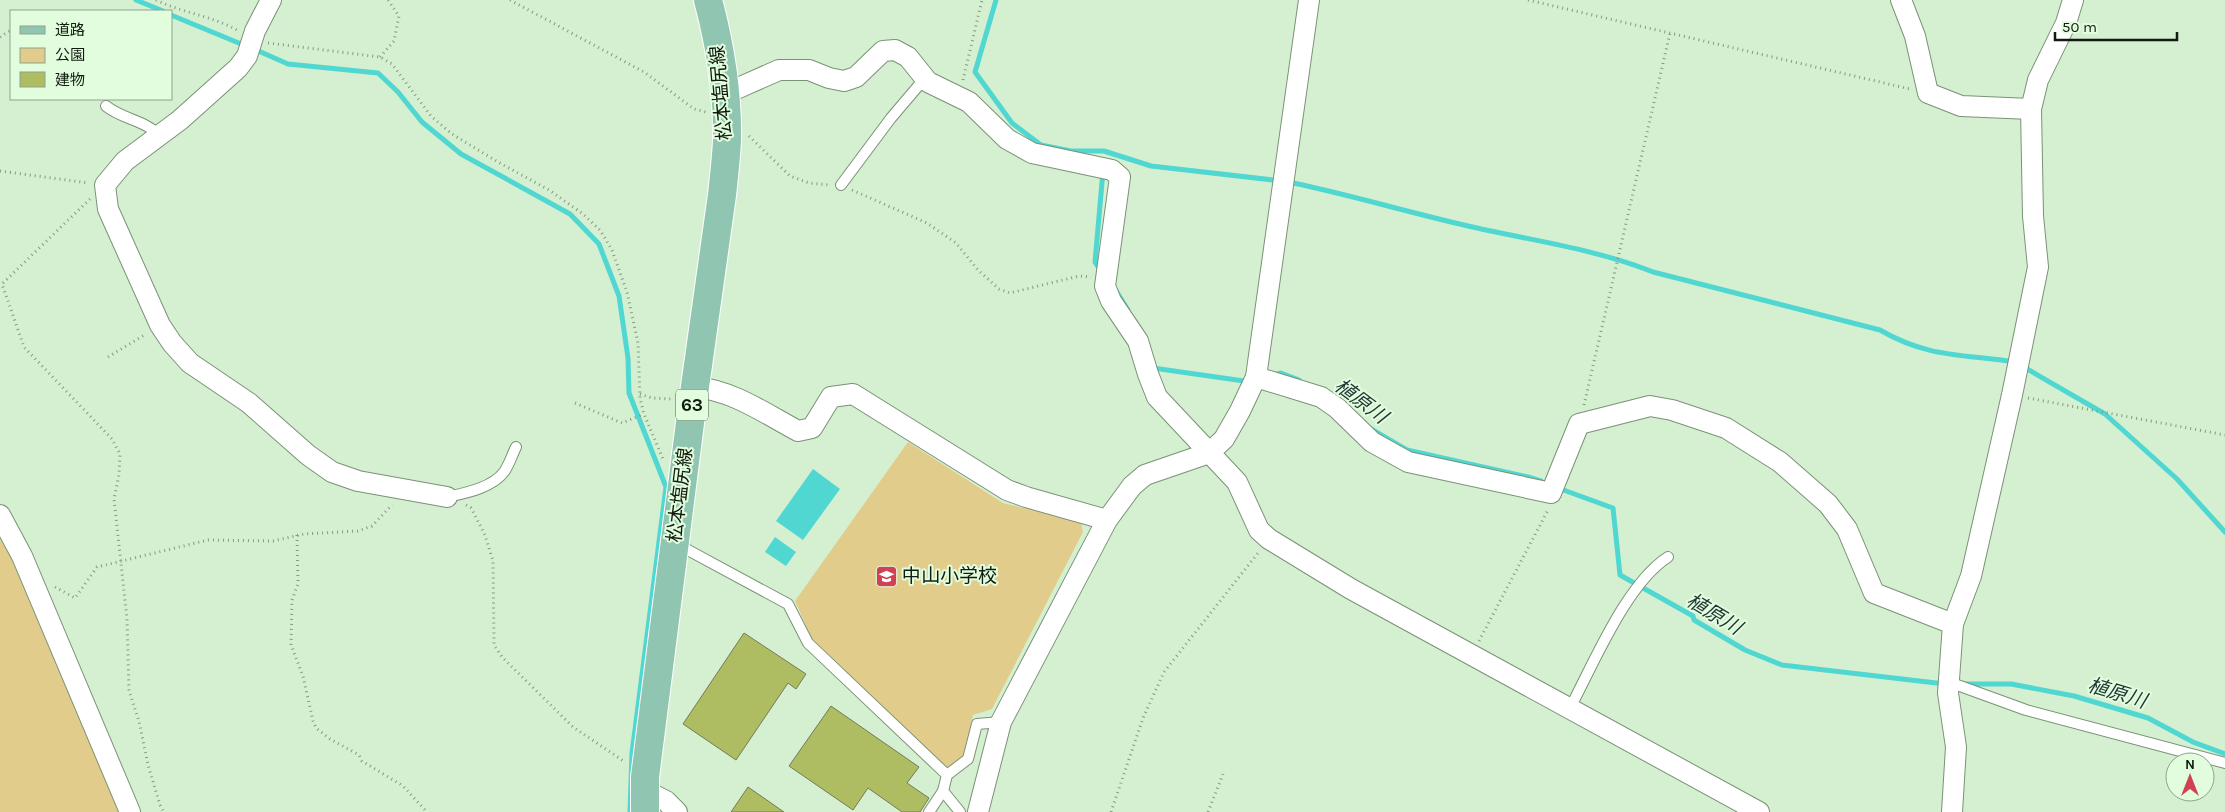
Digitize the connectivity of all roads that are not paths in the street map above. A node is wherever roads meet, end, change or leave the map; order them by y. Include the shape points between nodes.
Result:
1 (271, 0) edge
2 (708, 0) edge
3 (1309, 0) edge
4 (1901, 0) edge
5 (2073, 0) edge
6 (925, 78) junction
7 (106, 106) dead end
8 (2031, 109) junction
9 (726, 112) junction
10 (159, 135) junction
11 (841, 186) road end
12 (1256, 377) junction
13 (694, 393) junction
14 (516, 447) dead end
15 (1209, 453) junction
16 (447, 497) joint
17 (0, 515) edge
18 (1107, 520) junction
19 (674, 545) junction
20 (1668, 557) dead end
21 (1953, 624) junction
22 (1949, 682) junction
23 (1569, 710) junction
24 (1001, 722) junction
25 (2225, 763) edge
26 (946, 775) junction
27 (943, 791) junction
28 (645, 793) edge
29 (130, 812) edge
30 (677, 812) edge
31 (929, 812) edge
32 (960, 812) edge
33 (978, 812) edge
34 (1758, 812) edge
35 (1952, 812) edge

1 - 10 street via 247,56 238,68
2 - 9 main road, 松本塩尻線 / 63 via 720,56
3 - 12 street
4 - 8 street via 1915,36 1928,93 1961,106
5 - 8 street via 2066,23 2038,80
6 - 9 street via 908,57 895,50 883,50 856,77 844,81 809,70 779,70 736,89
6 - 11 lane via 890,118
6 - 15 street via 969,102 1006,139 1032,153 1112,170 1120,177 1105,286 1111,301 1138,340 1157,396
7 - 10 lane via 114,113 151,127
8 - 21 street via 2033,216 2038,266 1971,576
9 - 13 main road, 松本塩尻線 / 63 via 722,195
10 - 16 street via 125,161 105,185 108,209 160,325 172,343 190,363 249,403 332,472 358,481
12 - 15 street via 1224,439
12 - 21 street via 1320,397 1337,408 1372,442 1408,462 1551,493 1579,424 1650,406 1726,428 1780,462 1828,504 1847,529 1874,593
13 - 18 street via 708,388 736,397 798,431 812,428 832,397 853,394 1006,490
13 - 19 main road, 松本塩尻線 / 63
14 - 16 lane via 505,471 498,478 468,493
15 - 18 street via 1145,475 1132,486
15 - 23 street via 1237,482 1259,530 1269,539 1351,589
17 - 29 street via 31,578
18 - 24 street
19 - 26 lane via 788,604 808,643
19 - 28 main road, 松本塩尻線 / 63
20 - 23 lane via 1656,565 1625,605
21 - 22 street
22 - 25 lane via 2026,710
22 - 35 street via 1956,747
23 - 34 street
24 - 26 lane via 977,724 968,760
24 - 33 street
26 - 27 lane
27 - 31 lane
27 - 32 lane
28 - 30 street via 666,800

